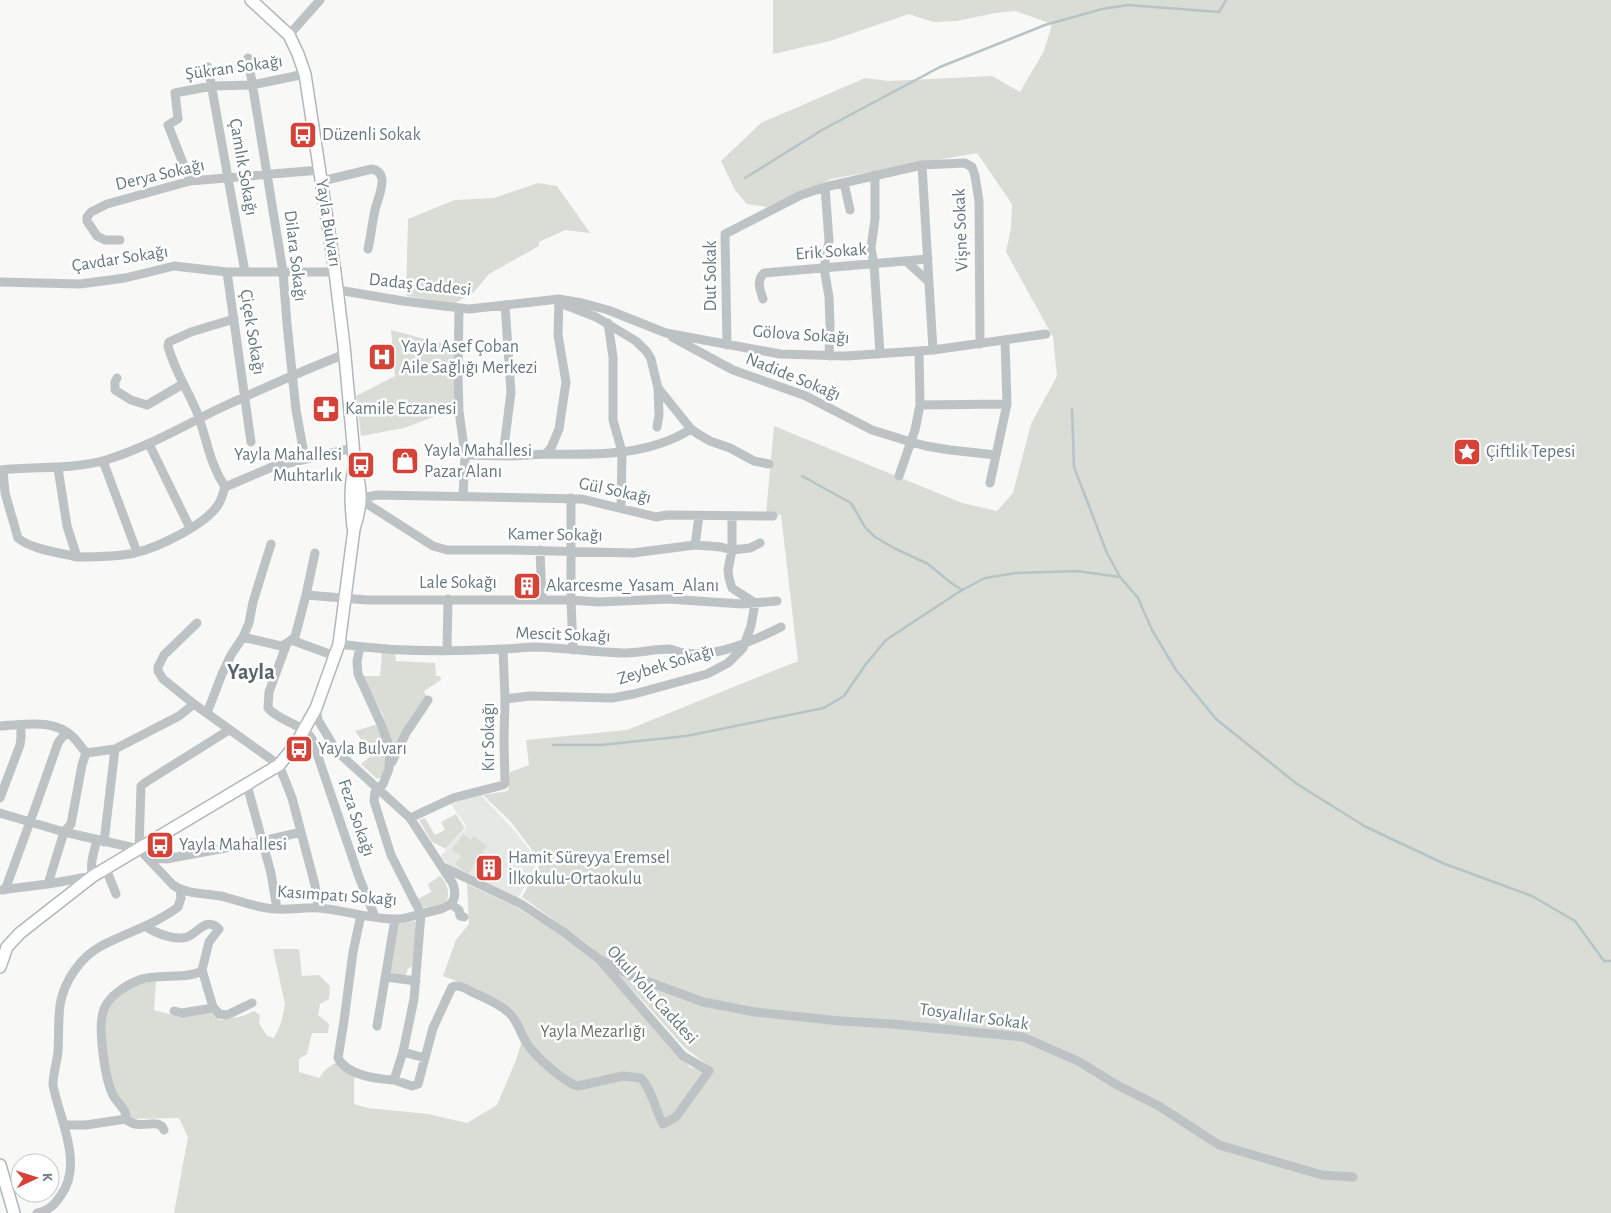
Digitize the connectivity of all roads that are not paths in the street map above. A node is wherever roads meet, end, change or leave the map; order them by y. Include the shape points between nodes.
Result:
1 (252, 0) edge
2 (320, 0) edge
3 (288, 35) junction
4 (248, 58) dead end
5 (208, 68) dead end
6 (305, 74) junction
7 (252, 85) junction
8 (212, 86) junction
9 (922, 165) junction
10 (268, 175) junction
11 (875, 175) junction
12 (321, 176) junction
13 (228, 177) junction
14 (190, 181) junction
15 (844, 183) junction
16 (825, 187) junction
17 (850, 210) dead end
18 (120, 240) dead end
19 (368, 249) dead end
20 (928, 260) junction
21 (906, 261) junction
22 (874, 265) junction
23 (824, 268) junction
24 (227, 272) junction
25 (245, 272) junction
26 (283, 272) junction
27 (335, 272) junction
28 (0, 282) edge
29 (929, 282) junction
30 (338, 290) junction
31 (763, 299) dead end
32 (560, 301) junction
33 (505, 305) junction
34 (459, 308) junction
35 (234, 319) junction
36 (608, 324) junction
37 (666, 333) junction
38 (1046, 334) dead end
39 (1005, 340) junction
40 (980, 344) junction
41 (727, 345) junction
42 (918, 350) junction
43 (933, 350) junction
44 (880, 353) junction
45 (345, 354) junction
46 (829, 356) junction
47 (292, 375) junction
48 (117, 378) dead end
49 (183, 384) junction
50 (658, 388) junction
51 (246, 396) junction
52 (1007, 404) junction
53 (920, 405) junction
54 (198, 419) junction
55 (656, 427) dead end
56 (691, 429) junction
57 (251, 442) dead end
58 (911, 442) junction
59 (149, 444) junction
60 (353, 448) junction
61 (622, 452) junction
62 (546, 454) junction
63 (465, 455) junction
64 (996, 455) junction
65 (502, 456) junction
66 (305, 459) junction
67 (103, 461) junction
68 (769, 464) dead end
69 (355, 466) junction
70 (58, 468) junction
71 (1, 470) edge
72 (899, 476) dead end
73 (990, 483) dead end
74 (225, 487) junction
75 (463, 497) junction
76 (571, 498) junction
77 (361, 500) junction
78 (620, 508) junction
79 (699, 516) junction
80 (732, 516) junction
81 (772, 516) dead end
82 (190, 528) junction
83 (354, 529) junction
84 (760, 543) dead end
85 (271, 544) dead end
86 (695, 545) junction
87 (540, 550) junction
88 (732, 550) junction
89 (570, 551) junction
90 (137, 552) junction
91 (315, 553) dead end
92 (77, 557) junction
93 (306, 595) junction
94 (345, 599) junction
95 (448, 599) junction
96 (542, 600) junction
97 (571, 600) junction
98 (777, 601) dead end
99 (755, 603) junction
100 (197, 623) dead end
101 (781, 627) dead end
102 (243, 637) junction
103 (289, 642) junction
104 (745, 642) junction
105 (339, 644) junction
106 (360, 647) junction
107 (447, 650) junction
108 (503, 650) junction
109 (574, 650) junction
110 (335, 656) junction
111 (505, 699) junction
112 (428, 700) dead end
113 (194, 704) junction
114 (316, 708) junction
115 (207, 714) junction
116 (21, 725) junction
117 (0, 726) edge
118 (229, 730) junction
119 (304, 730) junction
120 (66, 732) junction
121 (115, 749) junction
122 (86, 753) junction
123 (279, 766) junction
124 (389, 769) junction
125 (247, 785) junction
126 (378, 788) junction
127 (0, 798) edge
128 (0, 813) edge
129 (410, 818) junction
130 (31, 821) junction
131 (64, 832) junction
132 (301, 832) junction
133 (100, 841) junction
134 (263, 841) junction
135 (139, 849) junction
136 (441, 866) junction
137 (106, 869) junction
138 (94, 876) junction
139 (48, 884) junction
140 (2, 890) edge
141 (180, 890) junction
142 (116, 894) dead end
143 (451, 904) junction
144 (318, 908) junction
145 (277, 909) junction
146 (421, 914) junction
147 (361, 915) junction
148 (375, 917) junction
149 (464, 917) dead end
150 (395, 919) junction
151 (145, 926) junction
152 (5, 942) edge
153 (599, 959) junction
154 (0, 967) edge
155 (202, 970) junction
156 (386, 977) junction
157 (416, 981) junction
158 (252, 1003) dead end
159 (213, 1008) junction
160 (174, 1011) dead end
161 (377, 1026) dead end
162 (403, 1052) junction
163 (426, 1058) junction
164 (394, 1080) junction
165 (126, 1119) junction
166 (65, 1125) junction
167 (164, 1130) dead end
168 (0, 1165) edge
169 (1354, 1177) dead end
170 (14, 1213) edge
171 (37, 1213) edge

1 - 3 main road, Yayla Bulvarı
2 - 3 street
3 - 6 main road, Yayla Bulvarı
4 - 7 street, Dilara Sokağı
5 - 8 street, Çamlık Sokağı
6 - 7 street, Şükran Sokağı
6 - 12 main road, Yayla Bulvarı
7 - 8 street, Şükran Sokağı
7 - 10 street, Dilara Sokağı
8 - 13 street, Çamlık Sokağı
8 - 14 street, Şükran Sokağı via 175,92 178,120 168,125
9 - 11 street
9 - 20 street
9 - 40 street, Vişne Sokak via 965,163 972,167 975,176
10 - 12 street, Derya Sokağı
10 - 13 street, Derya Sokağı
10 - 26 street, Dilara Sokağı
11 - 15 street
11 - 22 street via 871,248
12 - 19 street, Derya Sokağı via 372,169 379,172 382,184
12 - 27 main road, Yayla Bulvarı
13 - 14 street, Derya Sokağı
13 - 25 street, Çamlık Sokağı
14 - 18 street, Derya Sokağı via 107,204 91,212 87,221 97,236 105,240
15 - 16 street
15 - 17 street
16 - 23 street via 829,241
16 - 41 street, Dut Sokak via 801,195 725,234
20 - 21 street, Erik Sokak
20 - 29 street
21 - 22 street, Erik Sokak
21 - 29 street
22 - 23 street, Erik Sokak
22 - 44 street
23 - 31 street, Erik Sokak via 764,273 758,283
23 - 46 street via 829,297
24 - 25 street, Çavdar Sokağı
24 - 28 street, Çavdar Sokağı via 174,266 125,278 80,284
24 - 35 street, Çiçek Sokağı
25 - 26 street, Çavdar Sokağı
26 - 27 street, Çavdar Sokağı
26 - 47 street, Dilara Sokağı
27 - 30 main road, Yayla Bulvarı
29 - 43 street
30 - 34 street, Dadaş Caddesi
30 - 45 main road, Yayla Bulvarı
32 - 33 street, Dadaş Caddesi
32 - 36 street, Dadaş Caddesi
32 - 37 street, Gölova Sokağı via 608,310
32 - 62 street via 558,335 566,382 559,429
33 - 34 street, Dadaş Caddesi
33 - 65 street via 512,392
34 - 63 street via 459,410
35 - 49 street via 169,342 170,353
35 - 51 street, Çiçek Sokağı
36 - 50 street, Dadaş Caddesi via 647,352
36 - 61 street via 613,357 614,420
37 - 41 street, Gölova Sokağı
37 - 58 street, Nadide Sokağı via 733,370 806,396 872,430
38 - 39 street, Gölova Sokağı
39 - 40 street, Gölova Sokağı
39 - 52 street
40 - 43 street, Gölova Sokağı
41 - 46 street, Gölova Sokağı via 780,354
42 - 43 street, Gölova Sokağı
42 - 44 street, Gölova Sokağı
42 - 53 street
44 - 46 street, Gölova Sokağı
45 - 47 street
45 - 60 main road, Yayla Bulvarı
47 - 51 street
47 - 66 street, Dilara Sokağı
48 - 49 street via 115,390 148,405
49 - 54 street
50 - 55 street
50 - 56 street
51 - 54 street
51 - 57 street, Çiçek Sokağı
52 - 53 street
52 - 64 street
53 - 58 street
54 - 59 street
54 - 74 street via 215,472
56 - 61 street via 661,444
56 - 68 street via 754,461
58 - 64 street, Nadide Sokağı
58 - 72 street
59 - 67 street
59 - 82 street
60 - 66 street
60 - 69 main road, Yayla Bulvarı
61 - 62 street
61 - 78 street
62 - 65 street
63 - 65 street
63 - 75 street
64 - 73 street
66 - 74 street via 272,467
67 - 70 street
67 - 90 street
69 - 77 main road, Yayla Bulvarı
69 - 83 main road, Yayla Bulvarı via 350,492
70 - 71 street
70 - 92 street via 67,526
71 - 92 street via 18,538 34,546
74 - 82 street via 211,514
75 - 76 street, Gül Sokağı
75 - 77 street, Gül Sokağı via 377,496
76 - 78 street, Gül Sokağı
76 - 89 street
77 - 83 main road, Yayla Bulvarı
77 - 87 street, Kamer Sokağı via 434,546 448,550
78 - 79 street, Gül Sokağı via 656,517
79 - 80 street, Gül Sokağı
79 - 86 street
80 - 81 street, Gül Sokağı
80 - 88 street
82 - 90 street
83 - 94 main road, Yayla Bulvarı
84 - 88 street, Kamer Sokağı
85 - 102 street
86 - 88 street, Kamer Sokağı
86 - 89 street, Kamer Sokağı via 633,553
87 - 89 street, Kamer Sokağı
87 - 96 street
88 - 99 street via 728,570 732,588
89 - 97 street
90 - 92 street
91 - 93 street
93 - 94 street, Lale Sokağı
93 - 103 street via 294,637
94 - 95 street, Lale Sokağı
94 - 105 main road, Yayla Bulvarı
95 - 96 street, Lale Sokağı
95 - 107 street
96 - 97 street, Lale Sokağı
97 - 99 street, Lale Sokağı via 668,599
97 - 109 street
98 - 99 street, Lale Sokağı
99 - 104 street, Zeybek Sokağı
100 - 113 street via 164,655 158,666 162,679
101 - 104 street, Mescit Sokağı
102 - 103 street via 281,646
102 - 115 street via 222,674
103 - 110 street
103 - 119 street via 269,692 268,708
104 - 109 street, Mescit Sokağı via 729,649 702,653 669,649 638,653
104 - 111 street, Zeybek Sokağı via 728,663 707,674 634,694 612,698 530,696
105 - 106 street, Mescit Sokağı
105 - 110 main road, Yayla Bulvarı
106 - 107 street, Mescit Sokağı
106 - 124 street via 358,674 388,743
107 - 108 street, Mescit Sokağı
108 - 109 street, Mescit Sokağı via 536,647
108 - 111 street, Kır Sokağı
110 - 114 main road, Yayla Bulvarı
111 - 129 street, Kır Sokağı via 505,783 453,798
112 - 124 street via 406,732
113 - 115 street
113 - 121 street via 180,716
114 - 119 main road, Yayla Bulvarı
114 - 126 street via 318,720 333,745
115 - 118 street
116 - 117 street
116 - 120 street via 43,724
116 - 127 street via 20,745
118 - 123 street
118 - 135 street via 141,786
119 - 123 main road, Yayla Bulvarı
119 - 148 street, Feza Sokağı via 312,739
120 - 122 street
120 - 130 street via 58,743
121 - 122 street
121 - 133 street
122 - 131 street via 71,824
123 - 125 main road, Yayla Bulvarı
123 - 132 street
124 - 126 street
125 - 134 street
125 - 135 main road, Yayla Bulvarı
126 - 129 street
126 - 146 street via 374,801 391,855
128 - 130 street
129 - 136 street
130 - 131 street
130 - 140 street
131 - 133 street
131 - 139 street
132 - 134 street
132 - 144 street via 316,885
133 - 135 street
133 - 138 street via 92,864
134 - 135 street via 166,859 154,858
134 - 145 street
135 - 137 main road, Yayla Bulvarı
135 - 141 street
136 - 143 street via 455,891
136 - 153 street, Okul Yolu Caddesi via 521,904
137 - 138 main road, Yayla Bulvarı
137 - 142 street
138 - 139 street
138 - 152 main road, Yayla Bulvarı
139 - 140 street
141 - 145 street, Kasımpatı Sokağı
141 - 151 street via 178,907
143 - 146 street, Kasımpatı Sokağı
143 - 149 street
144 - 145 street, Kasımpatı Sokağı
144 - 147 street, Kasımpatı Sokağı
146 - 150 street, Kasımpatı Sokağı
146 - 157 street
147 - 148 street, Kasımpatı Sokağı
147 - 164 street via 338,1058 351,1070 371,1078
148 - 150 street, Kasımpatı Sokağı
150 - 156 street
151 - 155 street via 161,935 188,937 206,925 216,926 219,929 209,942
151 - 166 street via 96,949 73,973 66,988 60,1003 58,1052 53,1077
152 - 154 main road, Yayla Bulvarı via 7,947
153 - 163 street, Okul Yolu Caddesi via 683,1056 709,1071 676,1116 663,1124 641,1078 623,1076 573,1085 529,1047 517,1022 508,1012 460,986 452,987 433,1028
153 - 169 street, Tosyalılar Sokak via 630,975 703,1002 755,1012 1023,1037 1078,1061 1219,1145 1322,1175
155 - 159 street
155 - 165 street via 192,976 138,980 107,1003 102,1016 107,1081 115,1100 126,1113
156 - 157 street
156 - 161 street
157 - 162 street
158 - 159 street via 227,1015 219,1014
159 - 160 street via 182,1013
162 - 163 street
162 - 164 street
163 - 164 street via 418,1084 412,1086
165 - 166 street
165 - 167 street via 136,1124 159,1123
166 - 171 street via 70,1164 64,1192 49,1210
168 - 170 main road

